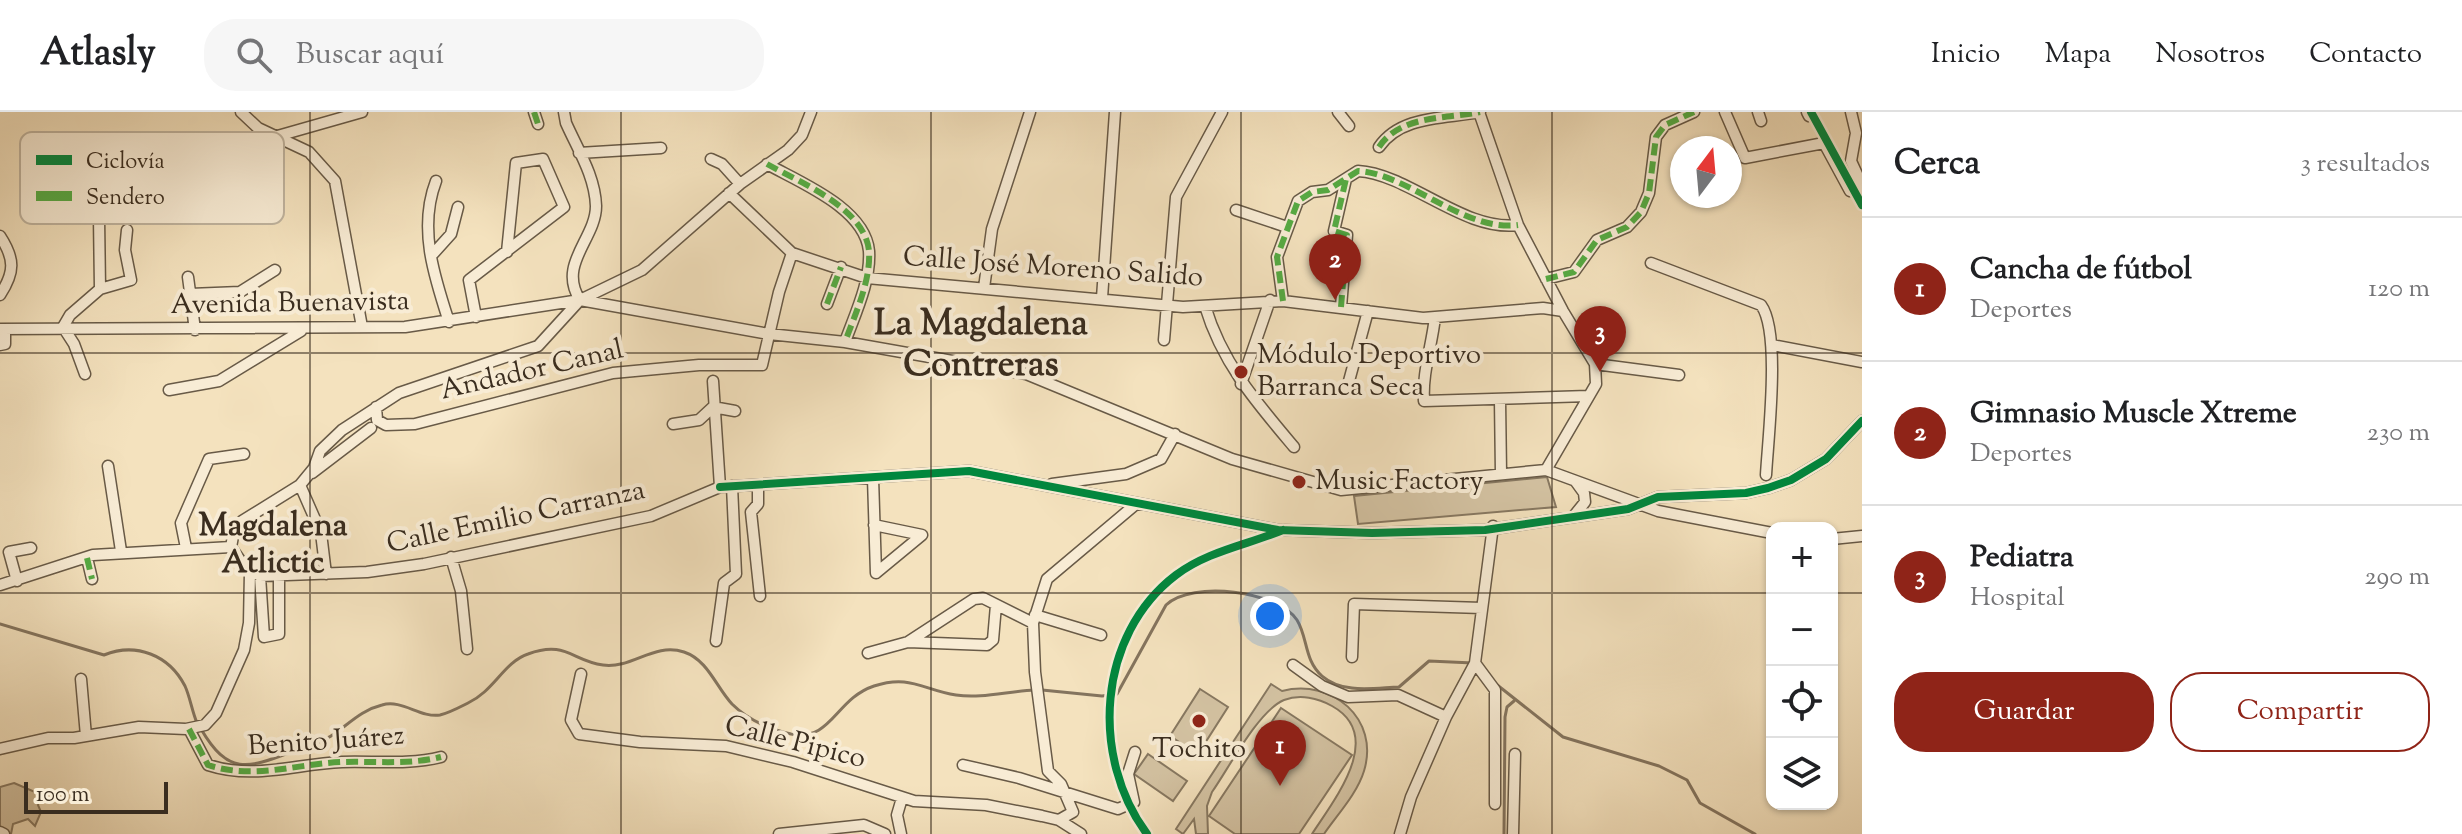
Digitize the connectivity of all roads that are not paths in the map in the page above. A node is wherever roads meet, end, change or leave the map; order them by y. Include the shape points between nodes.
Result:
1 (241, 112) edge
2 (362, 112) edge
3 (534, 112) edge
4 (564, 112) edge
5 (811, 112) edge
6 (1030, 112) edge
7 (1115, 112) edge
8 (1222, 112) edge
9 (1338, 112) edge
10 (1480, 112) edge
11 (1694, 112) edge
12 (1725, 112) edge
13 (1851, 112) edge
14 (538, 124) dead end
15 (1349, 126) dead end
16 (258, 128) junction
17 (259, 132) edge
18 (265, 132) edge
19 (284, 134) edge
20 (284, 141) edge
21 (1379, 147) dead end
22 (661, 148) dead end
23 (579, 153) junction
24 (711, 159) dead end
25 (767, 164) junction
26 (1346, 179) junction
27 (436, 181) dead end
28 (740, 184) junction
29 (1858, 189) edge
30 (729, 193) junction
31 (458, 207) dead end
32 (1236, 210) dead end
33 (99, 224) edge
34 (1518, 225) junction
35 (1287, 227) junction
36 (127, 230) dead end
37 (0, 236) edge
38 (507, 252) junction
39 (792, 253) junction
40 (432, 255) junction
41 (1651, 263) dead end
42 (841, 267) junction
43 (275, 270) dead end
44 (188, 277) dead end
45 (867, 278) junction
46 (1546, 279) junction
47 (984, 288) junction
48 (100, 289) junction
49 (190, 294) junction
50 (0, 295) edge
51 (1102, 298) junction
52 (580, 300) junction
53 (1270, 300) junction
54 (1283, 301) junction
55 (827, 304) dead end
56 (1169, 306) junction
57 (1205, 306) junction
58 (1341, 307) junction
59 (1368, 311) junction
60 (1563, 311) junction
61 (476, 317) junction
62 (1435, 317) junction
63 (449, 322) junction
64 (63, 327) junction
65 (362, 327) junction
66 (2, 329) edge
67 (195, 330) junction
68 (302, 330) junction
69 (769, 334) junction
70 (1164, 340) dead end
71 (845, 342) junction
72 (0, 345) edge
73 (1772, 345) junction
74 (1862, 362) edge
75 (1595, 364) junction
76 (85, 374) dead end
77 (1679, 375) dead end
78 (713, 381) dead end
79 (1349, 381) dead end
80 (1241, 384) junction
81 (169, 390) dead end
82 (1588, 396) junction
83 (1500, 400) junction
84 (376, 407) junction
85 (713, 407) junction
86 (735, 411) dead end
87 (1862, 421) edge
88 (673, 424) dead end
89 (371, 428) dead end
90 (1175, 434) junction
91 (1294, 447) dead end
92 (244, 454) dead end
93 (108, 466) dead end
94 (1546, 470) junction
95 (1501, 474) junction
96 (1766, 475) dead end
97 (309, 476) junction
98 (873, 478) junction
99 (1573, 480) junction
100 (300, 485) junction
101 (758, 485) junction
102 (1044, 485) junction
103 (732, 486) junction
104 (720, 487) junction
105 (1643, 502) junction
106 (1136, 504) junction
107 (1573, 517) junction
108 (874, 525) junction
109 (1493, 526) junction
110 (1766, 532) edge
111 (1862, 536) edge
112 (1838, 538) edge
113 (231, 547) junction
114 (31, 548) dead end
115 (186, 548) junction
116 (121, 551) junction
117 (451, 557) junction
118 (87, 558) junction
119 (255, 574) junction
120 (326, 574) junction
121 (279, 578) junction
122 (92, 579) dead end
123 (17, 581) junction
124 (0, 585) edge
125 (760, 596) dead end
126 (996, 605) junction
127 (1482, 608) junction
128 (1034, 619) junction
129 (1101, 635) dead end
130 (716, 641) dead end
131 (908, 642) junction
132 (467, 649) dead end
133 (868, 653) dead end
134 (1352, 657) dead end
135 (1475, 663) junction
136 (1293, 665) dead end
137 (581, 674) dead end
138 (81, 679) dead end
139 (1446, 717) junction
140 (190, 729) junction
141 (86, 736) junction
142 (0, 749) edge
143 (1135, 752) dead end
144 (1515, 754) dead end
145 (441, 757) dead end
146 (963, 765) dead end
147 (1066, 792) junction
148 (902, 798) junction
149 (1495, 804) dead end
150 (1059, 820) junction
151 (779, 834) edge
152 (885, 834) edge
153 (901, 834) edge
154 (1081, 834) edge
155 (1400, 834) edge
156 (1513, 834) edge

1 - 16 street
2 - 19 street
3 - 14 street
4 - 23 street
5 - 25 street via 802,135
6 - 47 street via 992,229
7 - 51 street
8 - 56 street via 1176,197
9 - 15 street
10 - 21 street via 1412,122 1388,133
10 - 34 street
11 - 46 street via 1665,125 1656,137 1649,193 1641,212 1627,227 1597,240 1574,272
12 - 29 street via 1745,158 1824,143
13 - 29 street via 1856,133 1851,161
16 - 17 street
16 - 18 street
20 - 65 street via 309,152 335,181
22 - 23 street
23 - 52 street via 595,185 596,207 593,229 580,243 573,279
24 - 28 street
25 - 28 street
25 - 45 street via 838,204 869,249
26 - 34 street via 1358,171 1473,217
26 - 35 street via 1298,201
26 - 58 street via 1334,231 1347,235
27 - 40 street via 426,213
28 - 30 street
30 - 39 street
30 - 52 street via 642,270
31 - 40 street via 451,234
32 - 35 street
33 - 48 street
34 - 46 street
35 - 54 street via 1277,257
36 - 48 street via 131,280
37 - 50 street via 11,253 13,271
38 - 38 street via 564,207 543,159 516,163
38 - 61 street via 469,280
39 - 42 street, Calle José Moreno Salido
39 - 69 street
40 - 63 street
41 - 73 street via 1761,305 1768,315
42 - 45 street, Calle José Moreno Salido
42 - 55 street
43 - 49 street via 240,292
44 - 49 street
45 - 47 street, Calle José Moreno Salido
45 - 71 street
46 - 60 street
47 - 51 street, Calle José Moreno Salido
48 - 64 street
49 - 67 street
51 - 56 street, Calle José Moreno Salido
52 - 61 street, Avenida Buenavista
52 - 69 street
52 - 84 street via 538,346 399,393
53 - 54 street, Calle José Moreno Salido
53 - 57 street, Calle José Moreno Salido
53 - 80 street
54 - 58 street, Calle José Moreno Salido
56 - 57 street, Calle José Moreno Salido
56 - 70 street
57 - 80 street via 1216,341
58 - 59 street, Calle José Moreno Salido
59 - 62 street, Calle José Moreno Salido
59 - 79 street
60 - 62 street, Calle José Moreno Salido
60 - 75 street
61 - 63 street, Avenida Buenavista
62 - 83 street via 1422,380 1424,401
63 - 65 street, Avenida Buenavista
64 - 66 street, Avenida Buenavista
64 - 67 street, Avenida Buenavista
64 - 76 street
65 - 68 street, Avenida Buenavista
66 - 72 street via 5,344
67 - 68 street, Avenida Buenavista
68 - 81 street via 219,381
69 - 71 street
69 - 84 street, Andador Canal via 762,365 613,373 415,424 386,425 377,420
71 - 90 street via 1026,374
73 - 74 street
73 - 96 street
75 - 77 street
75 - 82 street via 1596,384
78 - 85 street
80 - 91 street
82 - 83 street
82 - 94 street
83 - 95 street
84 - 97 street via 320,451
85 - 86 street
85 - 88 street via 699,420
85 - 104 street
87 - 105 street, Calle Emilio Carranza via 1833,454 1782,484 1746,493
89 - 97 street
90 - 95 street via 1232,459 1341,490
90 - 102 street via 1161,459 1126,474
92 - 115 street via 209,459 181,523
93 - 116 street
94 - 95 street
94 - 99 street
97 - 100 street
98 - 101 street, Calle Emilio Carranza
98 - 102 street, Calle Emilio Carranza via 969,471
98 - 108 street
99 - 105 street
99 - 107 street via 1585,498
100 - 113 street via 242,521
100 - 120 street via 321,533
101 - 103 street, Calle Emilio Carranza
101 - 125 street via 758,504 751,512
102 - 106 street, Calle Emilio Carranza
103 - 104 street, Calle Emilio Carranza
103 - 130 street via 736,574 724,583
104 - 117 street, Calle Emilio Carranza via 651,516
105 - 107 street, Calle Emilio Carranza
105 - 110 street via 1658,511
106 - 109 street, Calle Emilio Carranza via 1306,533
106 - 128 street via 1047,579
107 - 109 street, Calle Emilio Carranza
108 - 108 street via 876,573 922,535 890,528
109 - 127 street
111 - 112 street
113 - 115 street
113 - 119 street
114 - 123 street via 9,552
115 - 116 street
116 - 118 street
117 - 120 street, Calle Emilio Carranza via 394,569
117 - 132 street via 461,591
118 - 122 street
118 - 123 street
119 - 121 street, Calle Emilio Carranza
119 - 121 street via 264,637 279,634
119 - 140 street via 244,650 216,713 205,725
120 - 121 street, Calle Emilio Carranza
123 - 124 street
126 - 128 street
126 - 131 street via 979,598 969,601
126 - 131 street via 993,640 987,645
127 - 134 street via 1354,604
127 - 135 street
128 - 129 street
128 - 147 street via 1048,771
131 - 133 street
135 - 139 street
135 - 149 street via 1495,690
136 - 139 street via 1348,697 1398,695
137 - 148 street, Calle Pipico via 571,720 579,734 726,746
138 - 141 street
139 - 155 street
140 - 141 street via 139,727
140 - 145 street, Benito Juárez via 208,765 231,772
141 - 142 street
143 - 147 street via 1128,774 1134,802 1129,805 1118,809
144 - 156 street
146 - 147 street
147 - 150 street via 1073,812
148 - 150 street, Calle Pipico via 986,805
148 - 153 street via 897,815
150 - 154 street
151 - 152 street via 864,825

